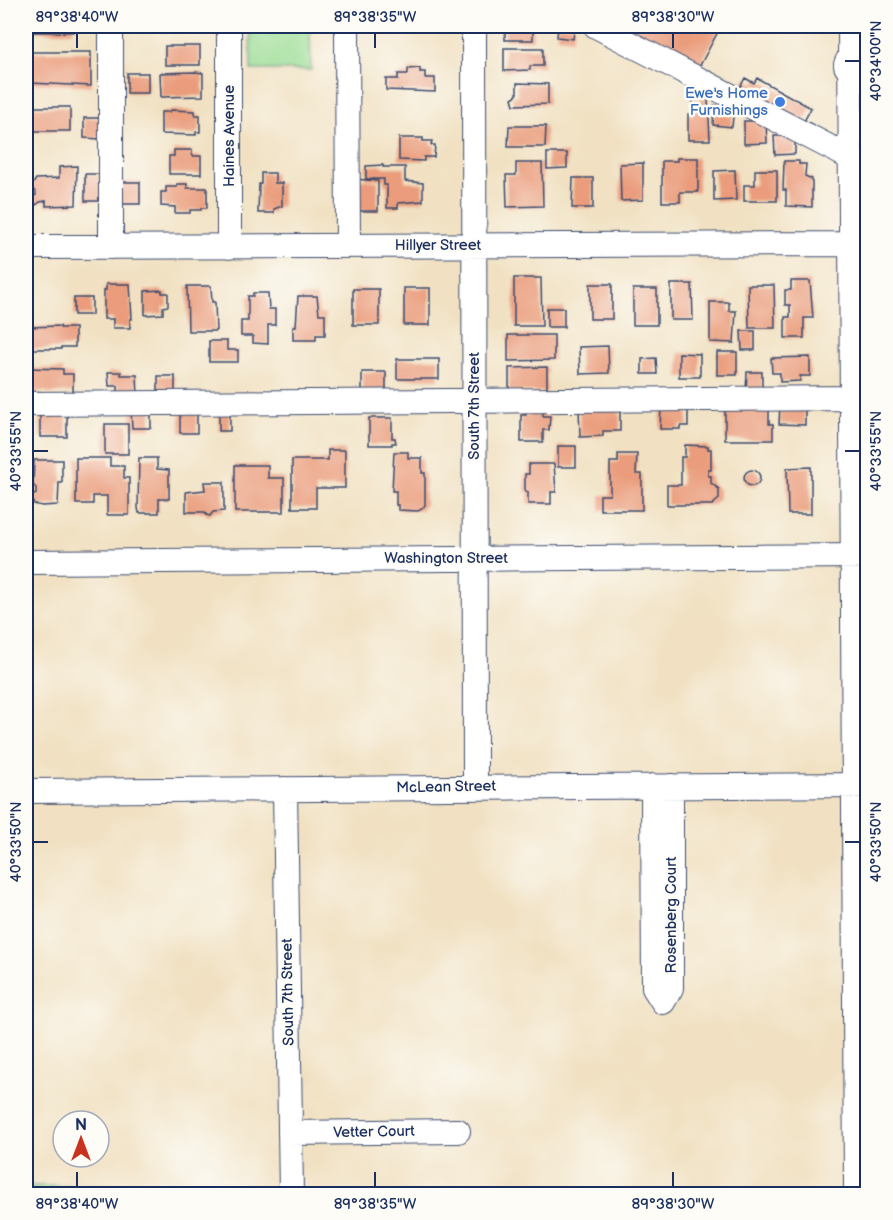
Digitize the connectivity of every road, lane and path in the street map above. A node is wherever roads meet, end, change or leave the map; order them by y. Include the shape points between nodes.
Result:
1 (111, 26) edge
2 (229, 26) edge
3 (347, 26) edge
4 (474, 26) edge
5 (596, 26) edge
6 (850, 26) edge
7 (867, 38) edge
8 (850, 65) junction
9 (859, 162) edge
10 (850, 244) junction
11 (474, 245) junction
12 (348, 246) junction
13 (26, 247) edge
14 (111, 247) junction
15 (229, 247) junction
16 (852, 398) junction
17 (474, 401) junction
18 (26, 404) edge
19 (860, 556) edge
20 (474, 558) junction
21 (26, 562) edge
22 (860, 785) edge
23 (662, 786) junction
24 (475, 787) junction
25 (285, 789) junction
26 (26, 791) edge
27 (861, 990) edge
28 (458, 1131) dead end
29 (290, 1133) junction
30 (861, 1136) edge
31 (291, 1194) edge
32 (856, 1194) edge

1 - 14 street
2 - 15 street, Haines Avenue
3 - 12 street
4 - 11 street, South 7th Street
5 - 9 street
6 - 8 street
7 - 8 main road
8 - 9 street
9 - 10 street
10 - 11 street, Hillyer Street
10 - 16 street
11 - 12 street, Hillyer Street
11 - 17 street, South 7th Street
12 - 15 street, Hillyer Street
13 - 14 street, Hillyer Street
14 - 15 street, Hillyer Street
16 - 17 street
16 - 19 street
17 - 18 street
17 - 20 street, South 7th Street
19 - 20 street, Washington Street
19 - 22 street
20 - 21 street, Washington Street
20 - 24 street, South 7th Street
22 - 23 street, McLean Street
22 - 27 street
23 - 23 street, Rosenberg Court via 654,988 663,1002 672,988
23 - 24 street, McLean Street
24 - 25 street, McLean Street
25 - 26 street, McLean Street
25 - 29 street, South 7th Street
27 - 30 street
28 - 29 street, Vetter Court
29 - 31 street, South 7th Street
30 - 32 street

